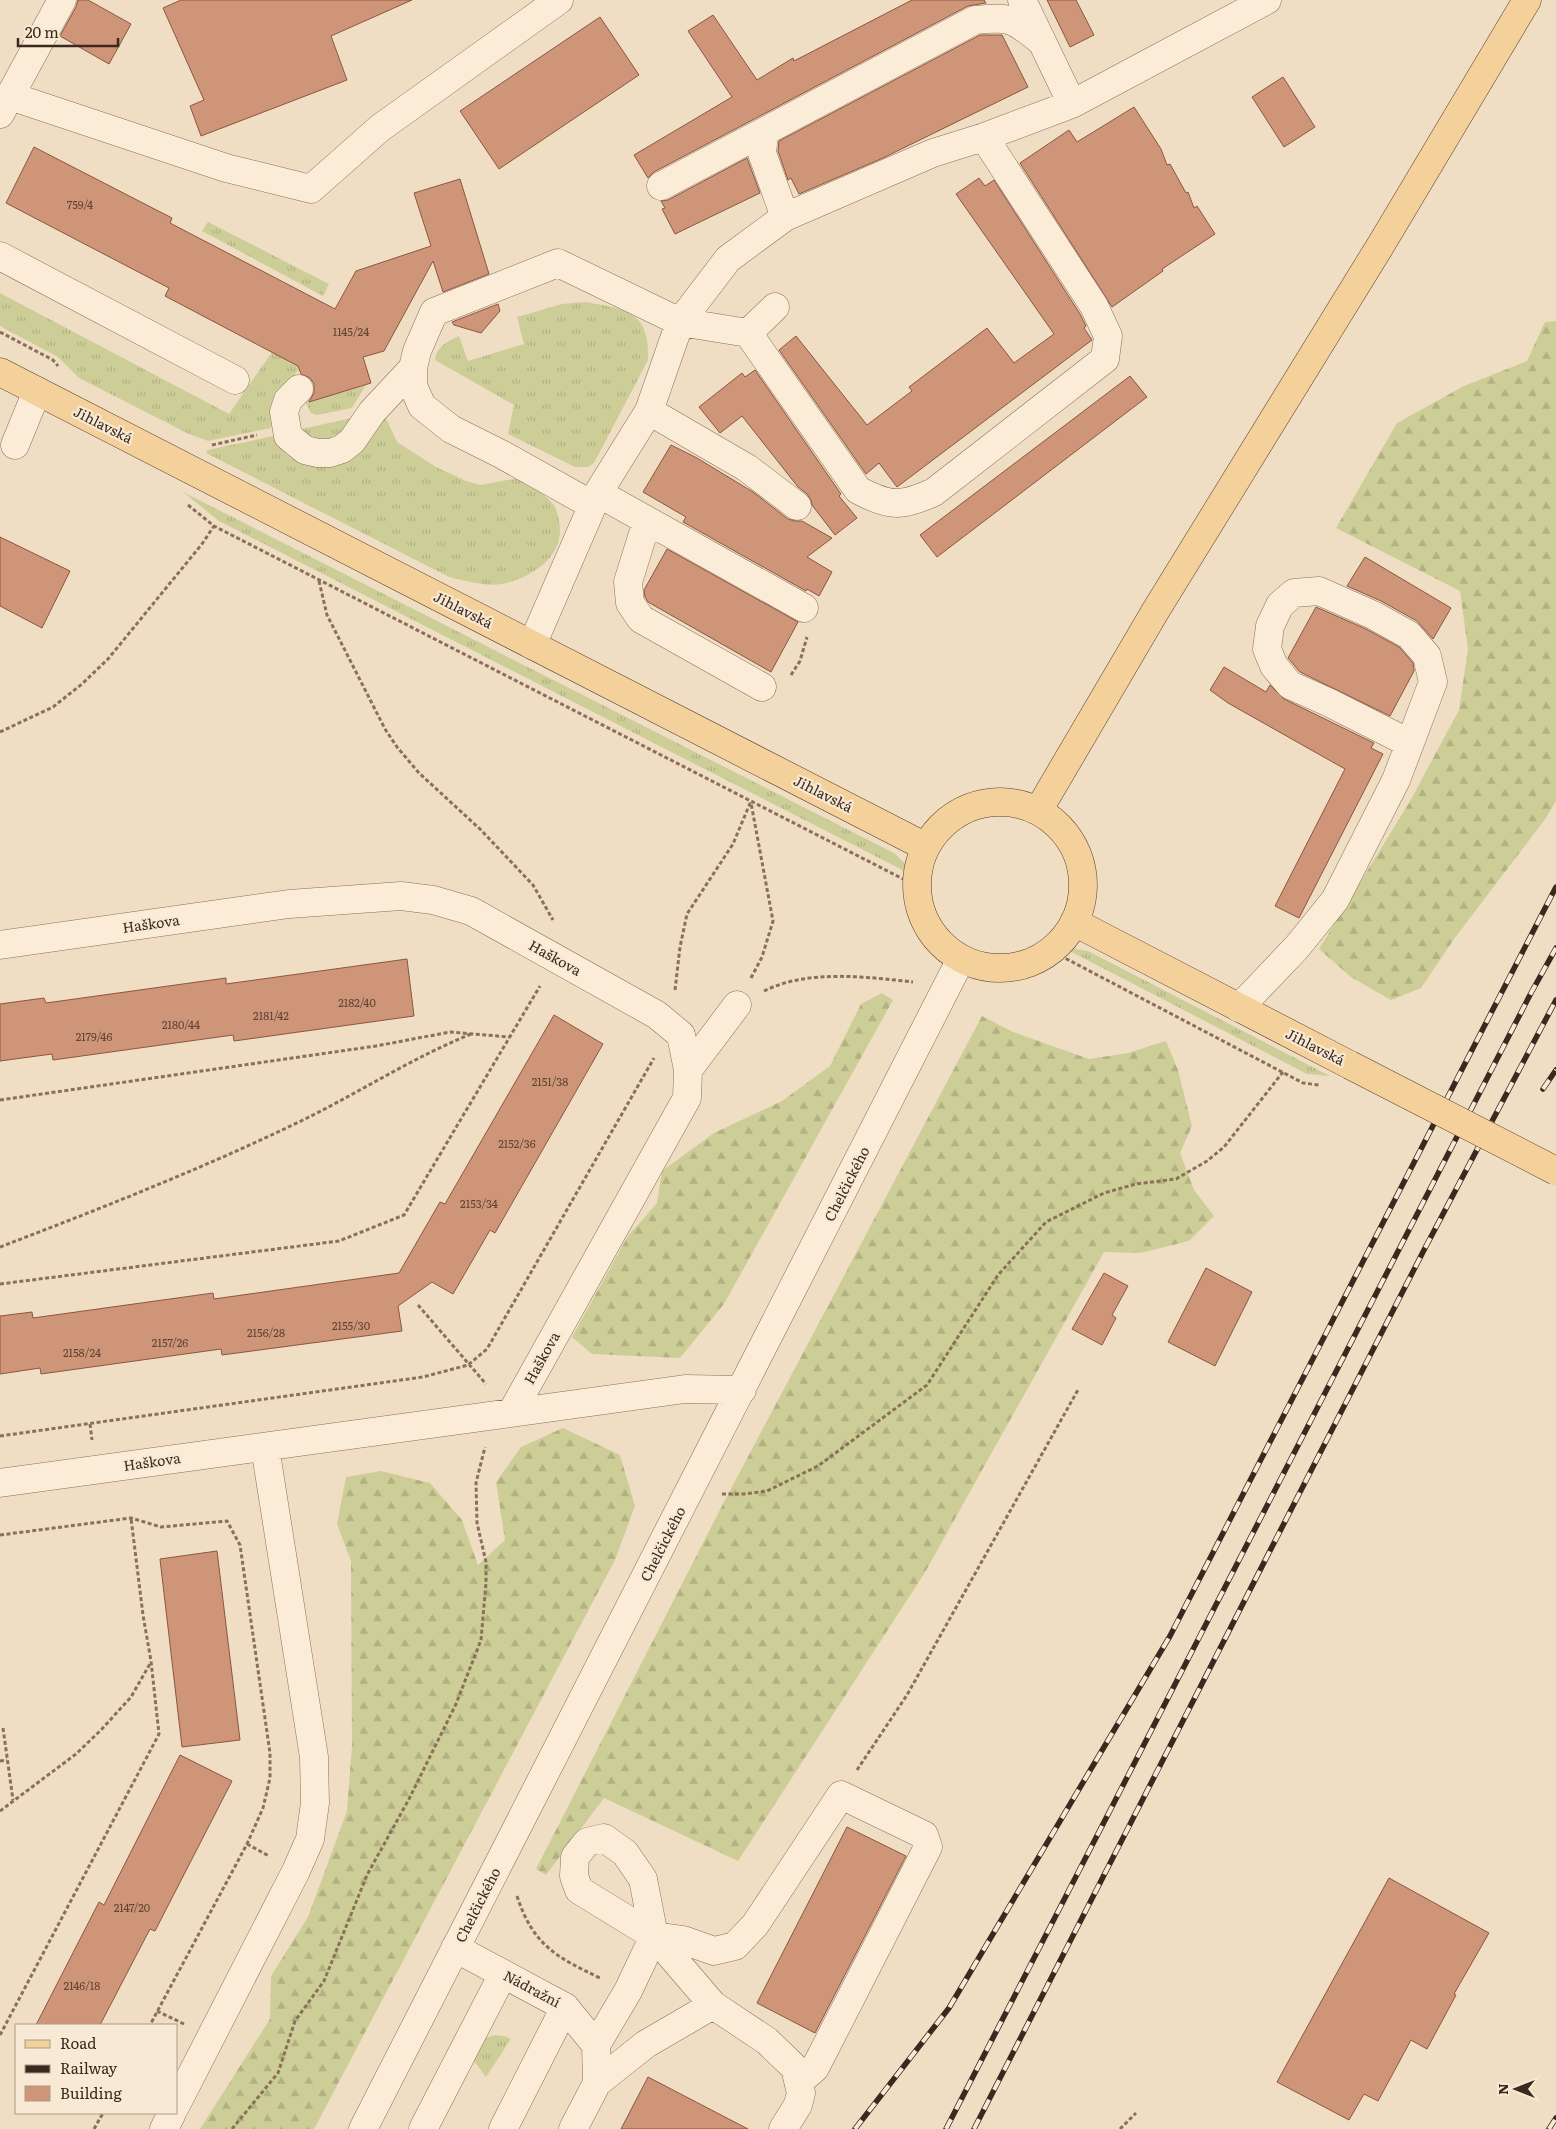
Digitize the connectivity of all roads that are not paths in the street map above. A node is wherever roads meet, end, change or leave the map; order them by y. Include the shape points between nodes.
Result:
1 (62, 0) edge
2 (558, 0) edge
3 (1022, 0) edge
4 (1267, 0) edge
5 (1528, 0) edge
6 (1042, 42) junction
7 (1072, 104) junction
8 (5, 105) edge
9 (764, 134) junction
10 (984, 137) junction
11 (661, 186) dead end
12 (785, 217) junction
13 (0, 256) edge
14 (775, 307) dead end
15 (680, 322) junction
16 (748, 333) junction
17 (413, 368) junction
18 (0, 372) edge
19 (235, 380) dead end
20 (299, 389) dead end
21 (37, 391) junction
22 (649, 411) junction
23 (14, 445) dead end
24 (595, 499) junction
25 (797, 506) dead end
26 (648, 521) junction
27 (804, 608) road end
28 (532, 645) junction
29 (762, 687) road end
30 (1410, 743) junction
31 (1038, 811) junction
32 (926, 847) junction
33 (1074, 922) junction
34 (0, 946) edge
35 (962, 959) junction
36 (737, 1004) road end
37 (1240, 1008) junction
38 (688, 1070) junction
39 (1556, 1171) edge
40 (742, 1390) junction
41 (502, 1414) junction
42 (265, 1447) junction
43 (0, 1483) edge
44 (654, 1936) junction
45 (455, 1948) junction
46 (503, 1974) junction
47 (713, 2005) junction
48 (565, 2007) junction
49 (596, 2045) junction
50 (799, 2082) junction
51 (596, 2083) junction
52 (178, 2100) edge
53 (172, 2114) edge
54 (164, 2129) edge
55 (363, 2129) edge
56 (423, 2129) edge
57 (503, 2129) edge
58 (573, 2129) edge
59 (783, 2129) edge

1 - 8 street
2 - 8 street via 380,128 311,188 226,168
3 - 6 street
4 - 7 street
5 - 31 main road via 1156,610
6 - 7 street
6 - 9 street via 1017,21 1000,17 975,20
7 - 10 street
9 - 11 street
9 - 12 street via 762,153
10 - 12 street via 933,153
10 - 16 street via 1094,306 1108,336 1105,358 934,492 913,502 894,503 858,490
12 - 15 street via 728,259
13 - 19 street
14 - 16 street
15 - 16 street
15 - 17 street via 558,264 434,312
15 - 22 street
17 - 20 street via 372,412 352,441 330,453 305,450 288,436 284,412 288,400
17 - 24 street via 413,386 422,406 452,429
18 - 21 main road, Jihlavská
21 - 23 street
21 - 28 main road, Jihlavská
22 - 24 street
22 - 25 street via 747,468
24 - 26 street
24 - 28 street
26 - 27 street
26 - 29 street via 628,582 630,603 641,619
28 - 32 main road, Jihlavská
30 - 30 street via 1433,682 1427,656 1410,635 1374,615 1319,591 1294,593 1280,605 1270,626 1267,649 1274,666 1290,685
30 - 37 street via 1396,780 1335,900
31 - 32 main road via 1004,802 975,806 949,820
31 - 33 main road via 1070,840 1079,860 1083,891
32 - 35 main road via 917,878 920,910 936,939
33 - 35 main road via 1056,946 1030,963 1000,968 980,966
33 - 37 main road, Jihlavská
34 - 38 street, Haškova via 289,904 401,896 433,900 471,911 658,1015 681,1035
35 - 40 street, Chelčického
36 - 38 street
37 - 39 main road, Jihlavská, bridge
38 - 41 street, Haškova via 687,1098
40 - 41 street, Haškova via 685,1389
40 - 45 street, Chelčického
41 - 42 street, Haškova
42 - 43 street, Haškova
42 - 52 street via 314,1757 315,1803 310,1839 296,1871
44 - 47 street
44 - 49 street via 628,1991
44 - 50 street via 684,1940 714,1951 735,1946 755,1925 841,1795 924,1835 928,1846 815,2068
45 - 46 street, Nádražní
45 - 55 street, Chelčického
46 - 48 street, Nádražní
46 - 56 street
47 - 50 street via 767,2041 795,2068
47 - 51 street via 646,2044
48 - 49 street, Nádražní
48 - 57 street
49 - 51 street
50 - 59 street via 798,2105
51 - 58 street
53 - 54 street

